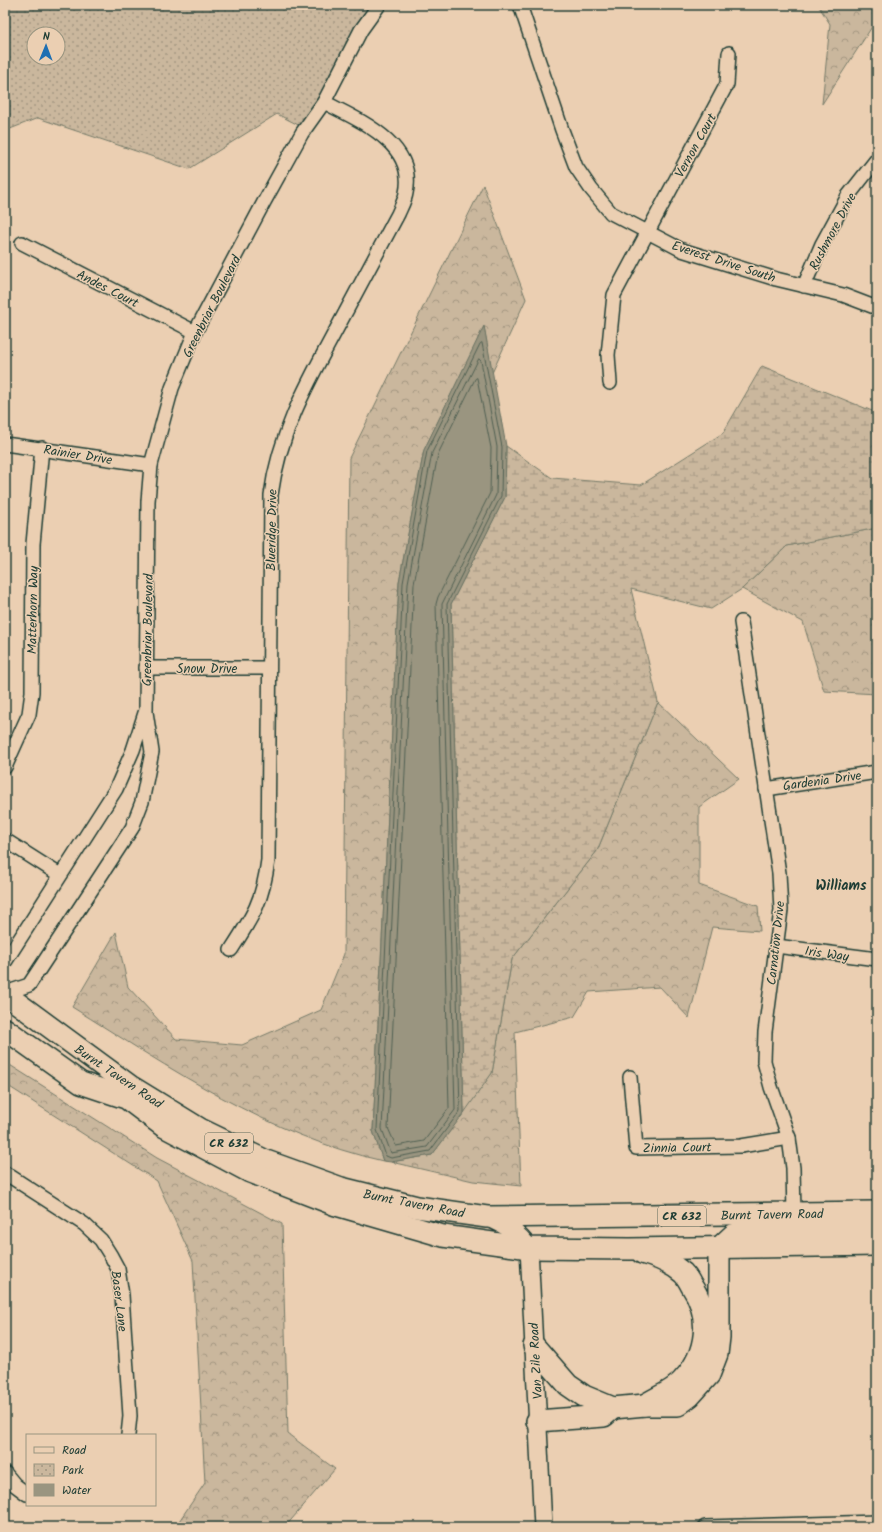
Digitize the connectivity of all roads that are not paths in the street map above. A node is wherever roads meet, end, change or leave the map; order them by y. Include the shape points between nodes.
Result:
1 (520, 5) edge
2 (374, 7) edge
3 (729, 53) dead end
4 (324, 102) junction
5 (877, 159) edge
6 (647, 232) junction
7 (22, 243) dead end
8 (804, 286) junction
9 (877, 308) edge
10 (195, 332) junction
11 (610, 383) dead end
12 (5, 444) edge
13 (42, 448) junction
14 (151, 465) junction
15 (742, 622) dead end
16 (146, 668) junction
17 (269, 668) junction
18 (146, 712) junction
19 (5, 767) edge
20 (877, 772) edge
21 (766, 789) junction
22 (5, 840) edge
23 (60, 875) junction
24 (776, 946) junction
25 (231, 950) dead end
26 (877, 959) edge
27 (5, 962) edge
28 (5, 994) edge
29 (5, 1029) edge
30 (630, 1077) dead end
31 (126, 1098) junction
32 (789, 1138) junction
33 (5, 1173) edge
34 (877, 1212) edge
35 (794, 1214) junction
36 (487, 1217) junction
37 (877, 1229) edge
38 (877, 1246) edge
39 (529, 1248) junction
40 (720, 1248) junction
41 (630, 1249) junction
42 (534, 1346) junction
43 (645, 1405) junction
44 (613, 1408) junction
45 (537, 1421) junction
46 (128, 1434) edge
47 (5, 1472) edge
48 (26, 1493) edge
49 (877, 1522) edge
50 (543, 1527) edge
51 (705, 1527) edge

1 - 6 street, Everest Drive South via 576,167 611,213
2 - 4 street, Greenbriar Boulevard
3 - 6 street, Vernon Court via 728,84
4 - 10 street, Greenbriar Boulevard via 302,133
4 - 17 street, Blueridge Drive via 375,129 392,144 406,167 406,193 398,214 298,401 280,452 271,495
5 - 8 street, Rushmore Drive via 848,196 822,244
6 - 8 street, Everest Drive South via 682,250
6 - 11 street, Vernon Court via 614,295 608,355
7 - 10 street, Andes Court
8 - 9 street, Everest Drive South via 843,295
10 - 14 street, Greenbriar Boulevard via 172,388
12 - 13 street, Rainier Drive
13 - 14 street, Rainier Drive
13 - 19 street, Matterhorn Way via 33,544 32,692 29,714
14 - 16 street, Greenbriar Boulevard via 148,501
15 - 21 street, Carnation Drive
16 - 17 street, Snow Drive
16 - 18 street, Greenbriar Boulevard
17 - 25 street, Blueridge Drive via 268,860 265,885 250,919
18 - 23 street, Greenbriar Boulevard via 116,789
18 - 28 street, Greenbriar Boulevard via 152,752 142,802 132,828 29,985
20 - 21 street, Gardenia Drive
21 - 24 street, Carnation Drive via 779,873 781,910
22 - 23 street
23 - 27 street, Greenbriar Boulevard
24 - 26 street, Iris Way
24 - 32 street, Carnation Drive via 765,1032 764,1061
28 - 31 main road via 17,1022
28 - 36 main road, Burnt Tavern Road / CR 632 via 130,1086 200,1129 266,1161 341,1188 417,1206
29 - 31 main road, Burnt Tavern Road / CR 632 via 82,1083
30 - 32 street, Zinnia Court via 636,1148 741,1146
31 - 39 main road, Burnt Tavern Road / CR 632 via 164,1126 248,1171 336,1205 443,1236
32 - 35 street, Carnation Drive via 793,1168
33 - 46 street, Baser Lane via 84,1224 100,1240 118,1268 130,1416
34 - 35 main road, Burnt Tavern Road / CR 632
35 - 36 main road, Burnt Tavern Road / CR 632
36 - 39 street via 521,1236
37 - 40 main road via 748,1231 733,1235
38 - 40 main road, Burnt Tavern Road / CR 632
39 - 41 main road, Burnt Tavern Road / CR 632
39 - 42 street, Van Zile Road
40 - 41 main road, Burnt Tavern Road / CR 632
40 - 43 main road via 719,1337 717,1354 709,1375 678,1405
41 - 43 main road via 664,1260 684,1274 697,1294 705,1318 705,1338 698,1360 683,1381
42 - 44 main road via 568,1385 584,1396
42 - 45 street, Van Zile Road
43 - 44 main road
44 - 45 main road via 604,1416
45 - 50 street, Van Zile Road
47 - 48 street via 15,1485
49 - 51 street

